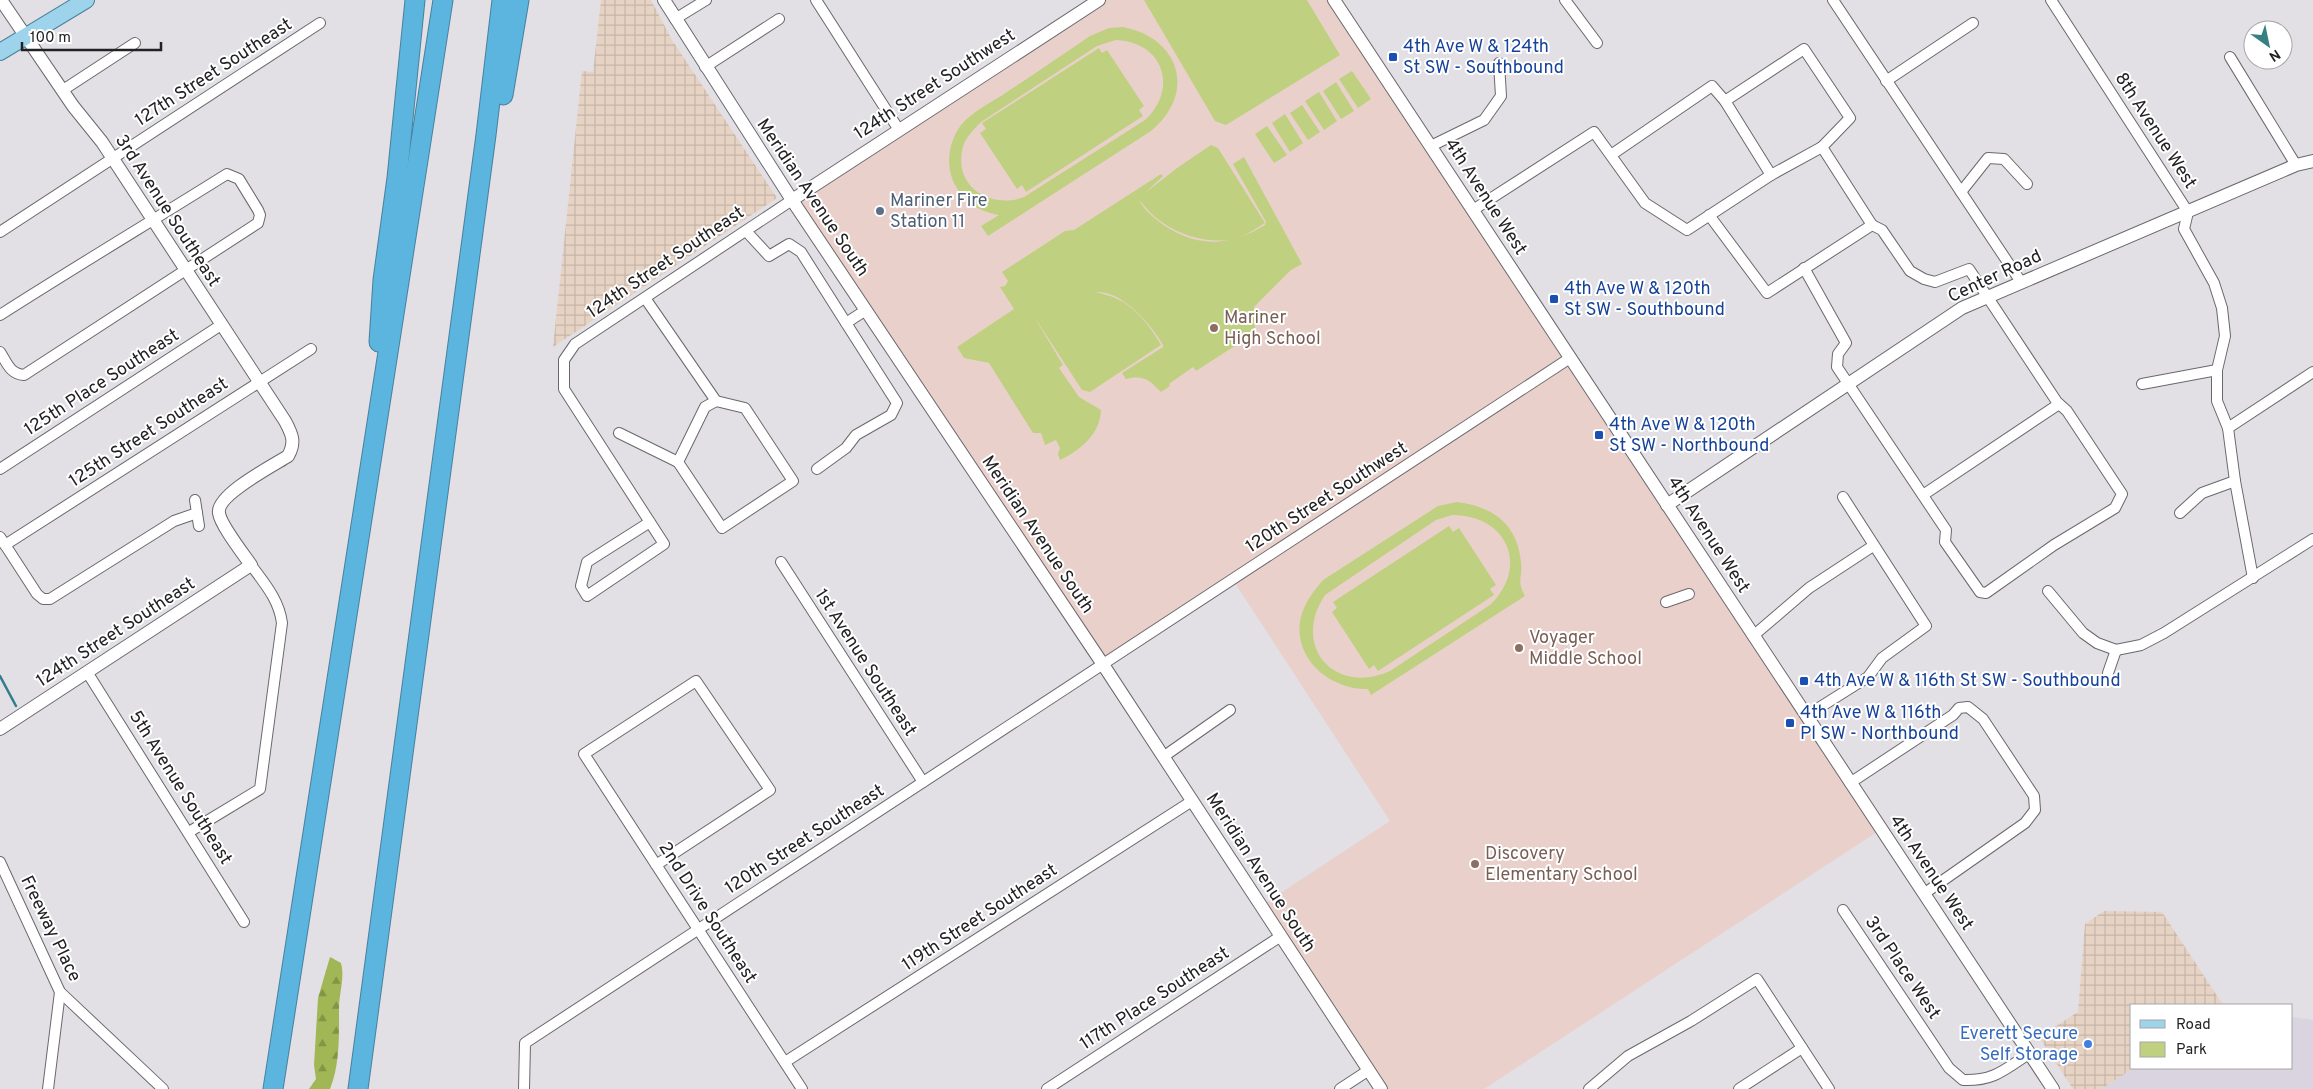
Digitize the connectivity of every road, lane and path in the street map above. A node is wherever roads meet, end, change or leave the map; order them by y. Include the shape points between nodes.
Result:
1 (0, 0) edge
2 (72, 0) edge
3 (86, 0) edge
4 (415, 0) edge
5 (443, 0) edge
6 (502, 0) edge
7 (519, 0) edge
8 (664, 0) edge
9 (706, 0) edge
10 (816, 0) edge
11 (1099, 0) edge
12 (1334, 0) edge
13 (1565, 0) edge
14 (1833, 0) edge
15 (2051, 0) edge
16 (675, 19) junction
17 (779, 19) dead end
18 (1973, 23) dead end
19 (320, 24) dead end
20 (24, 36) junction
21 (135, 43) dead end
22 (1597, 43) dead end
23 (0, 52) edge
24 (2230, 57) dead end
25 (1499, 63) dead end
26 (705, 67) junction
27 (1886, 81) junction
28 (63, 90) junction
29 (1725, 101) junction
30 (899, 130) junction
31 (486, 135) junction
32 (1431, 146) junction
33 (1822, 147) junction
34 (1611, 155) junction
35 (113, 158) junction
36 (2313, 162) edge
37 (2296, 165) junction
38 (1771, 175) junction
39 (2027, 184) dead end
40 (1961, 192) junction
41 (792, 200) junction
42 (1473, 210) junction
43 (2188, 212) junction
44 (1709, 215) junction
45 (153, 220) junction
46 (1872, 225) junction
47 (746, 231) junction
48 (0, 232) edge
49 (1804, 268) junction
50 (186, 270) junction
51 (2021, 282) junction
52 (1987, 297) junction
53 (645, 298) junction
54 (866, 310) junction
55 (0, 315) edge
56 (846, 324) junction
57 (221, 325) junction
58 (311, 349) dead end
59 (0, 352) edge
60 (1570, 358) junction
61 (2217, 370) junction
62 (2313, 372) edge
63 (259, 382) junction
64 (1848, 384) junction
65 (2142, 384) dead end
66 (716, 402) junction
67 (2059, 404) junction
68 (2228, 428) junction
69 (618, 434) dead end
70 (678, 462) junction
71 (0, 469) edge
72 (816, 469) dead end
73 (369, 472) junction
74 (2235, 481) junction
75 (1923, 495) junction
76 (1842, 497) dead end
77 (195, 500) dead end
78 (1667, 505) junction
79 (197, 513) junction
80 (2180, 513) dead end
81 (650, 522) junction
82 (199, 526) dead end
83 (2313, 539) edge
84 (3, 541) edge
85 (1873, 546) junction
86 (781, 562) dead end
87 (251, 566) junction
88 (2253, 578) junction
89 (2048, 591) dead end
90 (1689, 594) dead end
91 (1666, 602) dead end
92 (1753, 636) junction
93 (2116, 650) junction
94 (1102, 664) junction
95 (87, 672) junction
96 (2108, 673) dead end
97 (1230, 710) dead end
98 (1806, 716) junction
99 (0, 729) edge
100 (1163, 757) junction
101 (923, 782) junction
102 (1850, 783) junction
103 (1192, 801) junction
104 (189, 832) junction
105 (0, 862) edge
106 (656, 865) junction
107 (1925, 893) junction
108 (1844, 910) dead end
109 (244, 922) dead end
110 (698, 929) junction
111 (1281, 936) junction
112 (60, 992) junction
113 (1802, 1048) junction
114 (2030, 1053) junction
115 (785, 1062) junction
116 (1369, 1070) junction
117 (48, 1089) edge
118 (163, 1089) edge
119 (273, 1089) edge
120 (358, 1089) edge
121 (524, 1089) edge
122 (802, 1089) edge
123 (1047, 1089) edge
124 (1340, 1089) edge
125 (1381, 1089) edge
126 (1589, 1089) edge
127 (1739, 1089) edge
128 (1829, 1089) edge
129 (2053, 1089) edge

1 - 20 street, 3rd Avenue Southeast
2 - 20 main road
3 - 20 main road
4 - 73 highway via 383,280
5 - 73 highway
6 - 31 highway
7 - 31 highway via 501,104
8 - 16 street, Meridian Avenue South
9 - 16 street
10 - 30 street
11 - 30 street, 124th Street Southwest
12 - 32 street, 4th Avenue West
13 - 22 street
14 - 27 street
15 - 43 street, 8th Avenue West
16 - 26 street, Meridian Avenue South
17 - 26 street
18 - 27 street
19 - 35 street, 127th Street Southeast
20 - 23 main road
20 - 28 street, 3rd Avenue Southeast
21 - 28 street
24 - 37 street
25 - 32 street via 1501,96 1484,120
26 - 41 street, Meridian Avenue South
27 - 40 street
28 - 35 street, 3rd Avenue Southeast
29 - 33 street via 1804,49 1850,118
29 - 34 street via 1712,86
29 - 38 street
30 - 41 street, 124th Street Southwest
31 - 120 highway
32 - 42 street, 4th Avenue West
33 - 38 street
33 - 46 street
34 - 42 street via 1594,132
34 - 44 street via 1645,203 1687,230
35 - 45 street, 3rd Avenue Southeast
35 - 48 street, 127th Street Southeast
36 - 37 street, Center Road
37 - 43 street, Center Road
38 - 44 street
39 - 40 street via 2004,159 1988,158
40 - 51 street
41 - 47 street, 124th Street Southeast
41 - 54 street, Meridian Avenue South
42 - 60 street, 4th Avenue West
43 - 51 street, Center Road
43 - 61 street, 8th Avenue West via 2184,230 2214,283 2222,308 2225,336
44 - 49 street via 1767,293
45 - 50 street, 3rd Avenue Southeast
45 - 50 street via 227,174 239,179 258,210 258,223
45 - 55 street
46 - 49 street
46 - 52 street via 1882,230 1910,271 1935,282 1969,269
47 - 53 street, 124th Street Southeast
47 - 56 street via 769,256 789,244 795,246
49 - 64 street via 1846,343 1838,354 1837,367
50 - 57 street, 3rd Avenue Southeast
50 - 59 street via 24,374 11,370
51 - 52 street, Center Road
52 - 64 street, Center Road via 1962,308
52 - 67 street
53 - 66 street
53 - 81 street, 124th Street Southeast via 575,344 564,360 564,389
54 - 56 street
54 - 94 street, Meridian Avenue South
56 - 72 street via 897,403 891,415 856,435 846,448
57 - 63 street, 3rd Avenue Southeast
57 - 71 street, 125th Place Southeast
58 - 63 street, 125th Street Southeast
60 - 78 street, 4th Avenue West
60 - 94 street, 120th Street Southwest
61 - 65 street
61 - 68 street, 8th Avenue West via 2217,401
62 - 68 street
63 - 84 street, 125th Street Southeast
63 - 87 street, 3rd Avenue Southeast via 293,436 294,446 288,456 228,495 220,504 222,521
64 - 75 street
64 - 78 street, Center Road
66 - 70 street via 705,407
66 - 70 street via 745,408 793,481 722,528
67 - 75 street
67 - 75 street via 2067,411 2122,494 2115,508 1986,592 1980,592 1946,542 1946,530
68 - 74 street, 8th Avenue West
69 - 70 street
73 - 119 highway
74 - 80 street via 2202,493
74 - 88 street, 8th Avenue West
76 - 85 street
77 - 79 street
78 - 92 street, 4th Avenue West
79 - 82 street
79 - 84 street via 174,521 50,599 43,599 37,594
81 - 81 street via 664,544 587,596 581,586 587,562
83 - 88 street
85 - 92 street via 1809,588
85 - 98 street via 1926,626 1882,658 1868,676
86 - 101 street, 1st Avenue Southeast
87 - 95 street, 124th Street Southeast
87 - 104 street via 274,596 282,623 260,788
88 - 93 street via 2142,645
89 - 93 street via 2083,633
90 - 91 street
92 - 98 street, 4th Avenue West
93 - 96 street
94 - 100 street, Meridian Avenue South
94 - 101 street, 120th Street Southeast
95 - 99 street, 124th Street Southeast
95 - 104 street, 5th Avenue Southeast
97 - 100 street
98 - 102 street, 4th Avenue West
100 - 103 street, Meridian Avenue South
101 - 110 street, 120th Street Southeast
102 - 107 street, 4th Avenue West
102 - 107 street via 1960,708 1968,707 1983,719 2034,796 2034,810 2025,823
103 - 111 street, Meridian Avenue South
103 - 115 street, 119th Street Southeast
104 - 109 street, 5th Avenue Southeast
105 - 112 street, Freeway Place
106 - 106 street, 2nd Drive Southeast via 584,754 696,681 770,790
106 - 110 street, 2nd Drive Southeast
107 - 114 street, 4th Avenue West
108 - 114 street, 3rd Place West via 1949,1068 1963,1080 1982,1081
110 - 115 street, 2nd Drive Southeast
110 - 121 street, 120th Street Southeast via 525,1043
111 - 116 street, Meridian Avenue South
111 - 123 street, 117th Place Southeast
112 - 117 street
112 - 118 street, Freeway Place
113 - 126 street via 1756,979 1628,1056
113 - 127 street
113 - 128 street
114 - 129 street, 4th Avenue West
115 - 122 street, 2nd Drive Southeast
116 - 124 street
116 - 125 street, Meridian Avenue South

